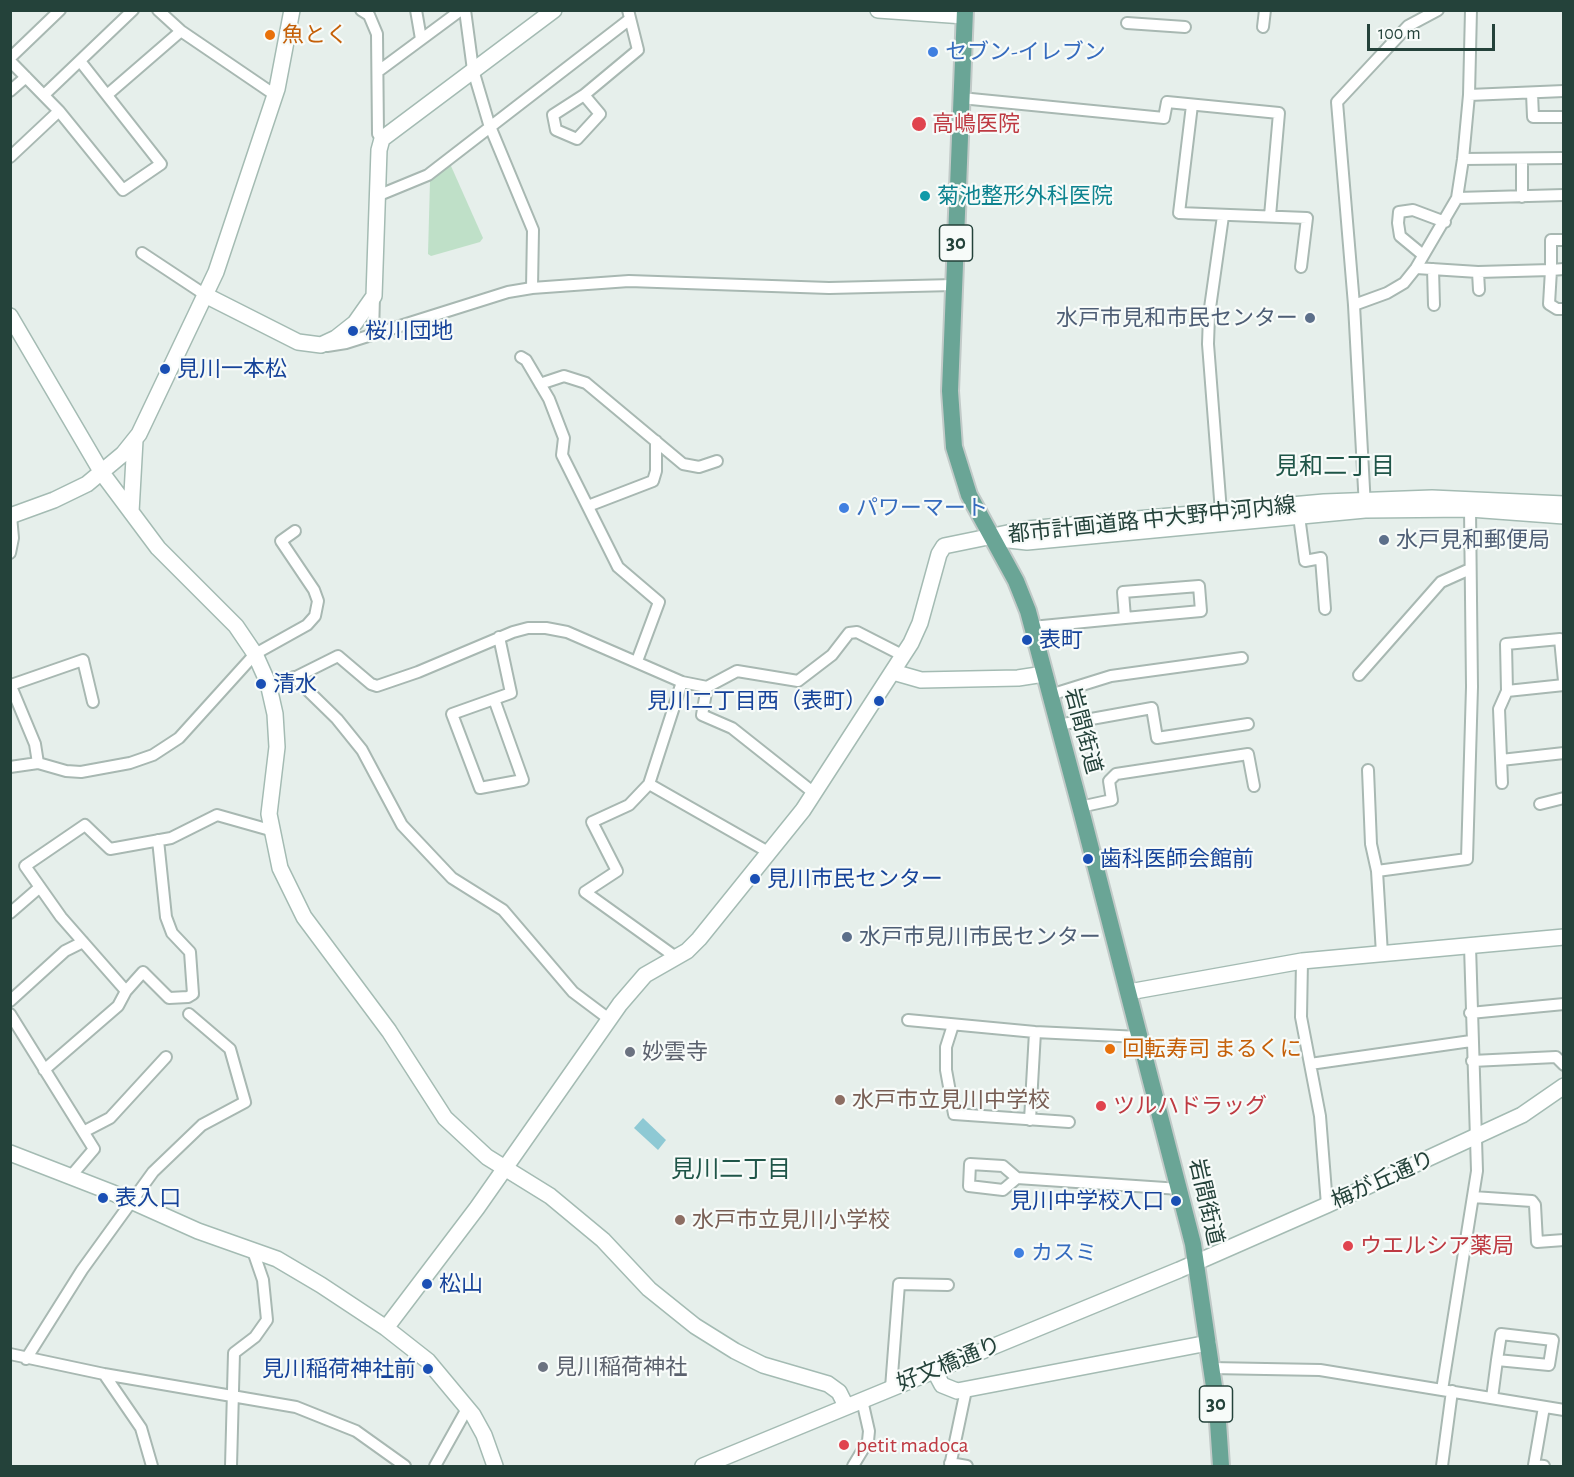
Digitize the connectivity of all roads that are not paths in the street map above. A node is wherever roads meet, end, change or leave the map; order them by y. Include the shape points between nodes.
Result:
1 (133, 10) edge
2 (158, 10) edge
3 (292, 10) edge
4 (362, 10) edge
5 (416, 10) edge
6 (463, 10) edge
7 (554, 10) edge
8 (878, 10) edge
9 (1146, 10) edge
10 (1264, 10) edge
11 (1438, 10) edge
12 (1471, 10) edge
13 (58, 11) edge
14 (965, 13) edge
15 (629, 15) edge
16 (1127, 22) dead end
17 (1143, 23) junction
18 (1185, 27) dead end
19 (1263, 27) dead end
20 (181, 31) junction
21 (421, 39) junction
22 (10, 59) edge
23 (80, 61) junction
24 (380, 70) junction
25 (473, 70) junction
26 (26, 77) junction
27 (10, 91) edge
28 (1563, 91) edge
29 (1532, 93) junction
30 (44, 95) junction
31 (106, 95) junction
32 (275, 95) junction
33 (584, 95) junction
34 (1469, 95) junction
35 (961, 98) junction
36 (1192, 105) junction
37 (59, 111) junction
38 (1563, 117) edge
39 (491, 128) junction
40 (382, 139) junction
41 (10, 157) edge
42 (1563, 158) edge
43 (1463, 159) junction
44 (1522, 160) junction
45 (1563, 195) edge
46 (377, 196) junction
47 (1522, 197) junction
48 (1457, 198) junction
49 (1223, 216) junction
50 (1270, 216) junction
51 (1445, 222) junction
52 (1563, 240) edge
53 (142, 253) dead end
54 (1423, 255) junction
55 (1301, 267) dead end
56 (1416, 268) junction
57 (1433, 269) junction
58 (1563, 269) edge
59 (1551, 270) junction
60 (1478, 272) junction
61 (954, 285) junction
62 (532, 288) junction
63 (1479, 290) dead end
64 (207, 296) junction
65 (374, 296) junction
66 (1354, 305) junction
67 (1434, 305) dead end
68 (1563, 309) edge
69 (10, 316) edge
70 (373, 335) junction
71 (321, 345) junction
72 (521, 357) dead end
73 (540, 384) junction
74 (135, 440) junction
75 (656, 441) junction
76 (717, 461) dead end
77 (102, 473) junction
78 (1563, 504) edge
79 (1365, 505) junction
80 (588, 506) junction
81 (1470, 509) junction
82 (131, 512) junction
83 (1221, 512) junction
84 (11, 516) edge
85 (1299, 516) junction
86 (1563, 516) edge
87 (295, 531) dead end
88 (991, 538) junction
89 (10, 553) edge
90 (1470, 569) junction
91 (1325, 609) dead end
92 (1125, 618) junction
93 (1032, 627) junction
94 (499, 637) junction
95 (255, 654) junction
96 (904, 656) junction
97 (1242, 658) dead end
98 (636, 661) junction
99 (893, 672) junction
100 (1044, 674) junction
101 (1359, 675) dead end
102 (294, 677) junction
103 (682, 682) junction
104 (268, 683) junction
105 (1563, 683) edge
106 (10, 685) edge
107 (707, 687) junction
108 (1506, 692) junction
109 (1050, 695) junction
110 (494, 699) junction
111 (93, 702) dead end
112 (1058, 724) junction
113 (1248, 724) dead end
114 (1563, 753) edge
115 (1501, 760) junction
116 (38, 763) junction
117 (10, 767) edge
118 (1368, 770) dead end
119 (1502, 783) dead end
120 (649, 784) junction
121 (1254, 786) dead end
122 (814, 793) junction
123 (1563, 798) edge
124 (1540, 804) dead end
125 (1080, 807) junction
126 (270, 830) junction
127 (158, 840) junction
128 (770, 853) junction
129 (1377, 871) junction
130 (40, 887) junction
131 (10, 913) edge
132 (1563, 937) edge
133 (83, 942) junction
134 (1470, 946) junction
135 (1382, 954) junction
136 (677, 958) junction
137 (1302, 961) junction
138 (126, 991) junction
139 (1129, 992) junction
140 (10, 1001) edge
141 (1563, 1004) edge
142 (1470, 1013) junction
143 (10, 1014) edge
144 (189, 1014) dead end
145 (609, 1019) junction
146 (908, 1020) dead end
147 (953, 1025) junction
148 (1035, 1032) junction
149 (1140, 1037) junction
150 (1471, 1041) junction
151 (166, 1057) dead end
152 (1472, 1061) junction
153 (1310, 1064) junction
154 (1563, 1065) edge
155 (44, 1070) junction
156 (1563, 1086) edge
157 (1030, 1120) junction
158 (1070, 1122) dead end
159 (85, 1131) junction
160 (1477, 1138) junction
161 (12, 1158) edge
162 (503, 1169) junction
163 (71, 1176) junction
164 (1017, 1178) dead end
165 (1180, 1189) junction
166 (1473, 1197) junction
167 (130, 1202) junction
168 (1327, 1205) junction
169 (1563, 1240) edge
170 (253, 1251) junction
171 (1197, 1263) junction
172 (948, 1285) dead end
173 (386, 1328) junction
174 (1208, 1343) junction
175 (10, 1354) edge
176 (26, 1359) junction
177 (1497, 1360) junction
178 (1211, 1368) junction
179 (934, 1370) junction
180 (104, 1374) junction
181 (891, 1388) junction
182 (966, 1390) junction
183 (1447, 1391) junction
184 (232, 1395) junction
185 (1492, 1398) junction
186 (862, 1400) junction
187 (846, 1406) junction
188 (468, 1407) junction
189 (1544, 1407) junction
190 (1563, 1410) edge
191 (950, 1465) edge
192 (703, 1466) edge
193 (152, 1467) edge
194 (231, 1467) edge
195 (405, 1467) edge
196 (435, 1467) edge
197 (495, 1467) edge
198 (853, 1467) edge
199 (967, 1467) edge
200 (1221, 1467) edge
201 (1442, 1467) edge
202 (1544, 1467) edge

1 - 23 street
2 - 20 street
3 - 32 street
4 - 24 street via 369,15 377,34
5 - 21 street
6 - 21 street
6 - 25 street
7 - 25 street
8 - 14 street
9 - 17 street
10 - 19 street
11 - 66 street via 1408,26 1337,102
12 - 34 street
13 - 22 street
14 - 35 main road, 岩間街道 / 30
15 - 33 street via 638,50
15 - 39 street
16 - 17 street
17 - 18 street
20 - 31 street
20 - 32 street
21 - 24 street
22 - 26 street
23 - 30 street
23 - 31 street
24 - 40 street via 378,134
25 - 39 street
25 - 40 street
26 - 27 street
26 - 30 street
28 - 29 street
29 - 34 street
29 - 38 street via 1533,117
30 - 37 street
31 - 37 street via 161,164 123,190
32 - 64 street
33 - 33 street via 553,115 556,130 577,139 600,114
34 - 43 street
35 - 36 street via 1164,118 1167,102
35 - 61 main road, 岩間街道 / 30
36 - 49 street via 1179,213
36 - 50 street via 1279,113
37 - 41 street
39 - 46 street via 428,175
39 - 62 street via 533,230
40 - 46 street
42 - 44 street
43 - 44 street
43 - 48 street
44 - 47 street
45 - 47 street
46 - 65 street
47 - 48 street
48 - 51 street
49 - 50 street
49 - 83 street via 1208,344
50 - 55 street via 1307,218
51 - 54 street
51 - 54 street via 1413,210 1400,213 1400,236
52 - 59 street via 1551,240
53 - 64 street
54 - 56 street
56 - 57 street
56 - 66 street via 1396,287
57 - 60 street
57 - 67 street
58 - 59 street
59 - 60 street
59 - 68 street via 1549,304
60 - 63 street
61 - 62 street via 819,288 628,281
61 - 88 main road, 岩間街道 / 30 via 950,409 954,447 969,495
62 - 70 street
64 - 71 street via 298,342
64 - 74 street
65 - 70 street
65 - 71 street via 355,323
66 - 79 street
69 - 77 street
70 - 71 street
72 - 73 street
73 - 75 street via 564,376 586,383
73 - 80 street via 564,438 562,455
74 - 77 street
74 - 82 street
75 - 76 street via 683,464
75 - 80 street via 653,481
77 - 82 street
77 - 84 street via 70,493
78 - 79 street, 都市計画道路 中大野中河内線 via 1479,499
79 - 81 street, 都市計画道路 中大野中河内線
79 - 83 street, 都市計画道路 中大野中河内線
79 - 85 street, 都市計画道路 中大野中河内線
80 - 98 street via 618,567 659,602
81 - 86 street, 都市計画道路 中大野中河内線
81 - 90 street
82 - 95 street via 159,548 236,626
83 - 88 street, 都市計画道路 中大野中河内線 via 1027,529
84 - 89 street
85 - 88 street, 都市計画道路 中大野中河内線 via 1027,542
85 - 91 street via 1305,561 1321,558
87 - 95 street via 281,541 317,596 315,616 308,626
88 - 93 main road, 岩間街道 / 30 via 1016,581
88 - 96 street via 942,548 917,632
90 - 101 street via 1441,582
90 - 129 street via 1472,687 1467,860
92 - 92 street via 1201,611 1199,586 1123,592
92 - 93 street
93 - 100 main road, 岩間街道 / 30
94 - 98 street via 546,628 567,632
94 - 102 street via 377,686 338,656
94 - 110 street via 511,693
95 - 104 street
95 - 116 street via 179,738 153,755 81,771
96 - 99 street
96 - 107 street via 857,632 849,633 832,655 798,681 737,671
97 - 109 street via 1111,676
98 - 103 street
99 - 100 street via 921,680
99 - 122 street
100 - 109 main road, 岩間街道 / 30
102 - 104 street
102 - 145 street via 362,750 402,825 453,878 503,910 573,992
103 - 107 street
103 - 120 street
104 - 126 street via 277,729 269,801
105 - 108 street
105 - 108 street via 1560,639 1506,644
106 - 111 street via 83,660
106 - 116 street via 35,744
107 - 122 street via 702,715 732,728
108 - 115 street via 1499,709
109 - 112 main road, 岩間街道 / 30
110 - 110 street via 452,714 480,788 524,780
112 - 113 street via 1152,708 1157,738
112 - 125 main road, 岩間街道 / 30
114 - 115 street
115 - 119 street
116 - 117 street
118 - 129 street via 1371,844
120 - 128 street
120 - 136 street via 629,805 592,822 617,871 585,892
121 - 125 street via 1248,754 1116,774 1109,781 1112,800
122 - 128 street
123 - 124 street
125 - 139 main road, 岩間街道 / 30
126 - 127 street via 217,815 171,838
126 - 162 street via 280,868 304,917 389,1031 445,1118
127 - 130 street via 110,849 85,825 25,866
127 - 138 street via 166,917 172,933 190,952 194,994 169,998 143,972
128 - 136 street via 699,939
129 - 135 street
130 - 131 street
130 - 133 street
132 - 134 street
133 - 138 street
133 - 140 street via 65,951
134 - 135 street
134 - 142 street
135 - 137 street
136 - 145 street via 645,975
137 - 139 street
137 - 153 street via 1301,1017
138 - 155 street via 118,1005
139 - 149 main road, 岩間街道 / 30
141 - 142 street
142 - 150 street
143 - 155 street
144 - 167 street via 230,1049 244,1102 190,1135
145 - 162 street
146 - 147 street
147 - 148 street
147 - 157 street via 946,1047 946,1070 954,1114
148 - 149 street
148 - 157 street
149 - 165 main road, 岩間街道 / 30
150 - 152 street
150 - 153 street
151 - 159 street via 110,1118
152 - 154 street via 1556,1057
152 - 160 street
153 - 168 street via 1320,1116
155 - 159 street
156 - 160 street, 梅が丘通り via 1522,1115
157 - 158 street
159 - 163 street via 94,1149
160 - 166 street
160 - 168 street, 梅が丘通り
161 - 163 street
162 - 173 street
162 - 187 street via 556,1200 603,1240 649,1289 696,1326 763,1365 835,1388
163 - 167 street
164 - 165 street
165 - 171 main road, 岩間街道 / 30
166 - 169 street via 1533,1201 1537,1242
166 - 183 street
167 - 170 street
167 - 176 street
168 - 171 street, 梅が丘通り
170 - 173 street via 296,1269
170 - 184 street via 263,1280 267,1320 255,1337 234,1353
171 - 174 main road, 岩間街道 / 30
171 - 179 street, 好文橋通り
172 - 181 street via 899,1284
173 - 188 street via 429,1361
174 - 178 main road, 岩間街道 / 30
174 - 182 street
175 - 176 street
176 - 180 street
177 - 177 street via 1501,1334 1553,1340 1550,1365
177 - 185 street
178 - 183 street via 1302,1368
178 - 200 main road, 岩間街道 / 30
179 - 181 street, 好文橋通り
179 - 182 street via 942,1385
180 - 184 street
180 - 193 street via 141,1428
181 - 186 street, 好文橋通り
182 - 191 street
183 - 185 street
183 - 201 street
184 - 194 street
184 - 195 street via 319,1415 356,1431
185 - 189 street
186 - 187 street, 好文橋通り
186 - 198 street via 868,1441
187 - 192 street, 好文橋通り
188 - 196 street
188 - 197 street via 484,1435
189 - 190 street
189 - 202 street via 1534,1465
191 - 199 street

